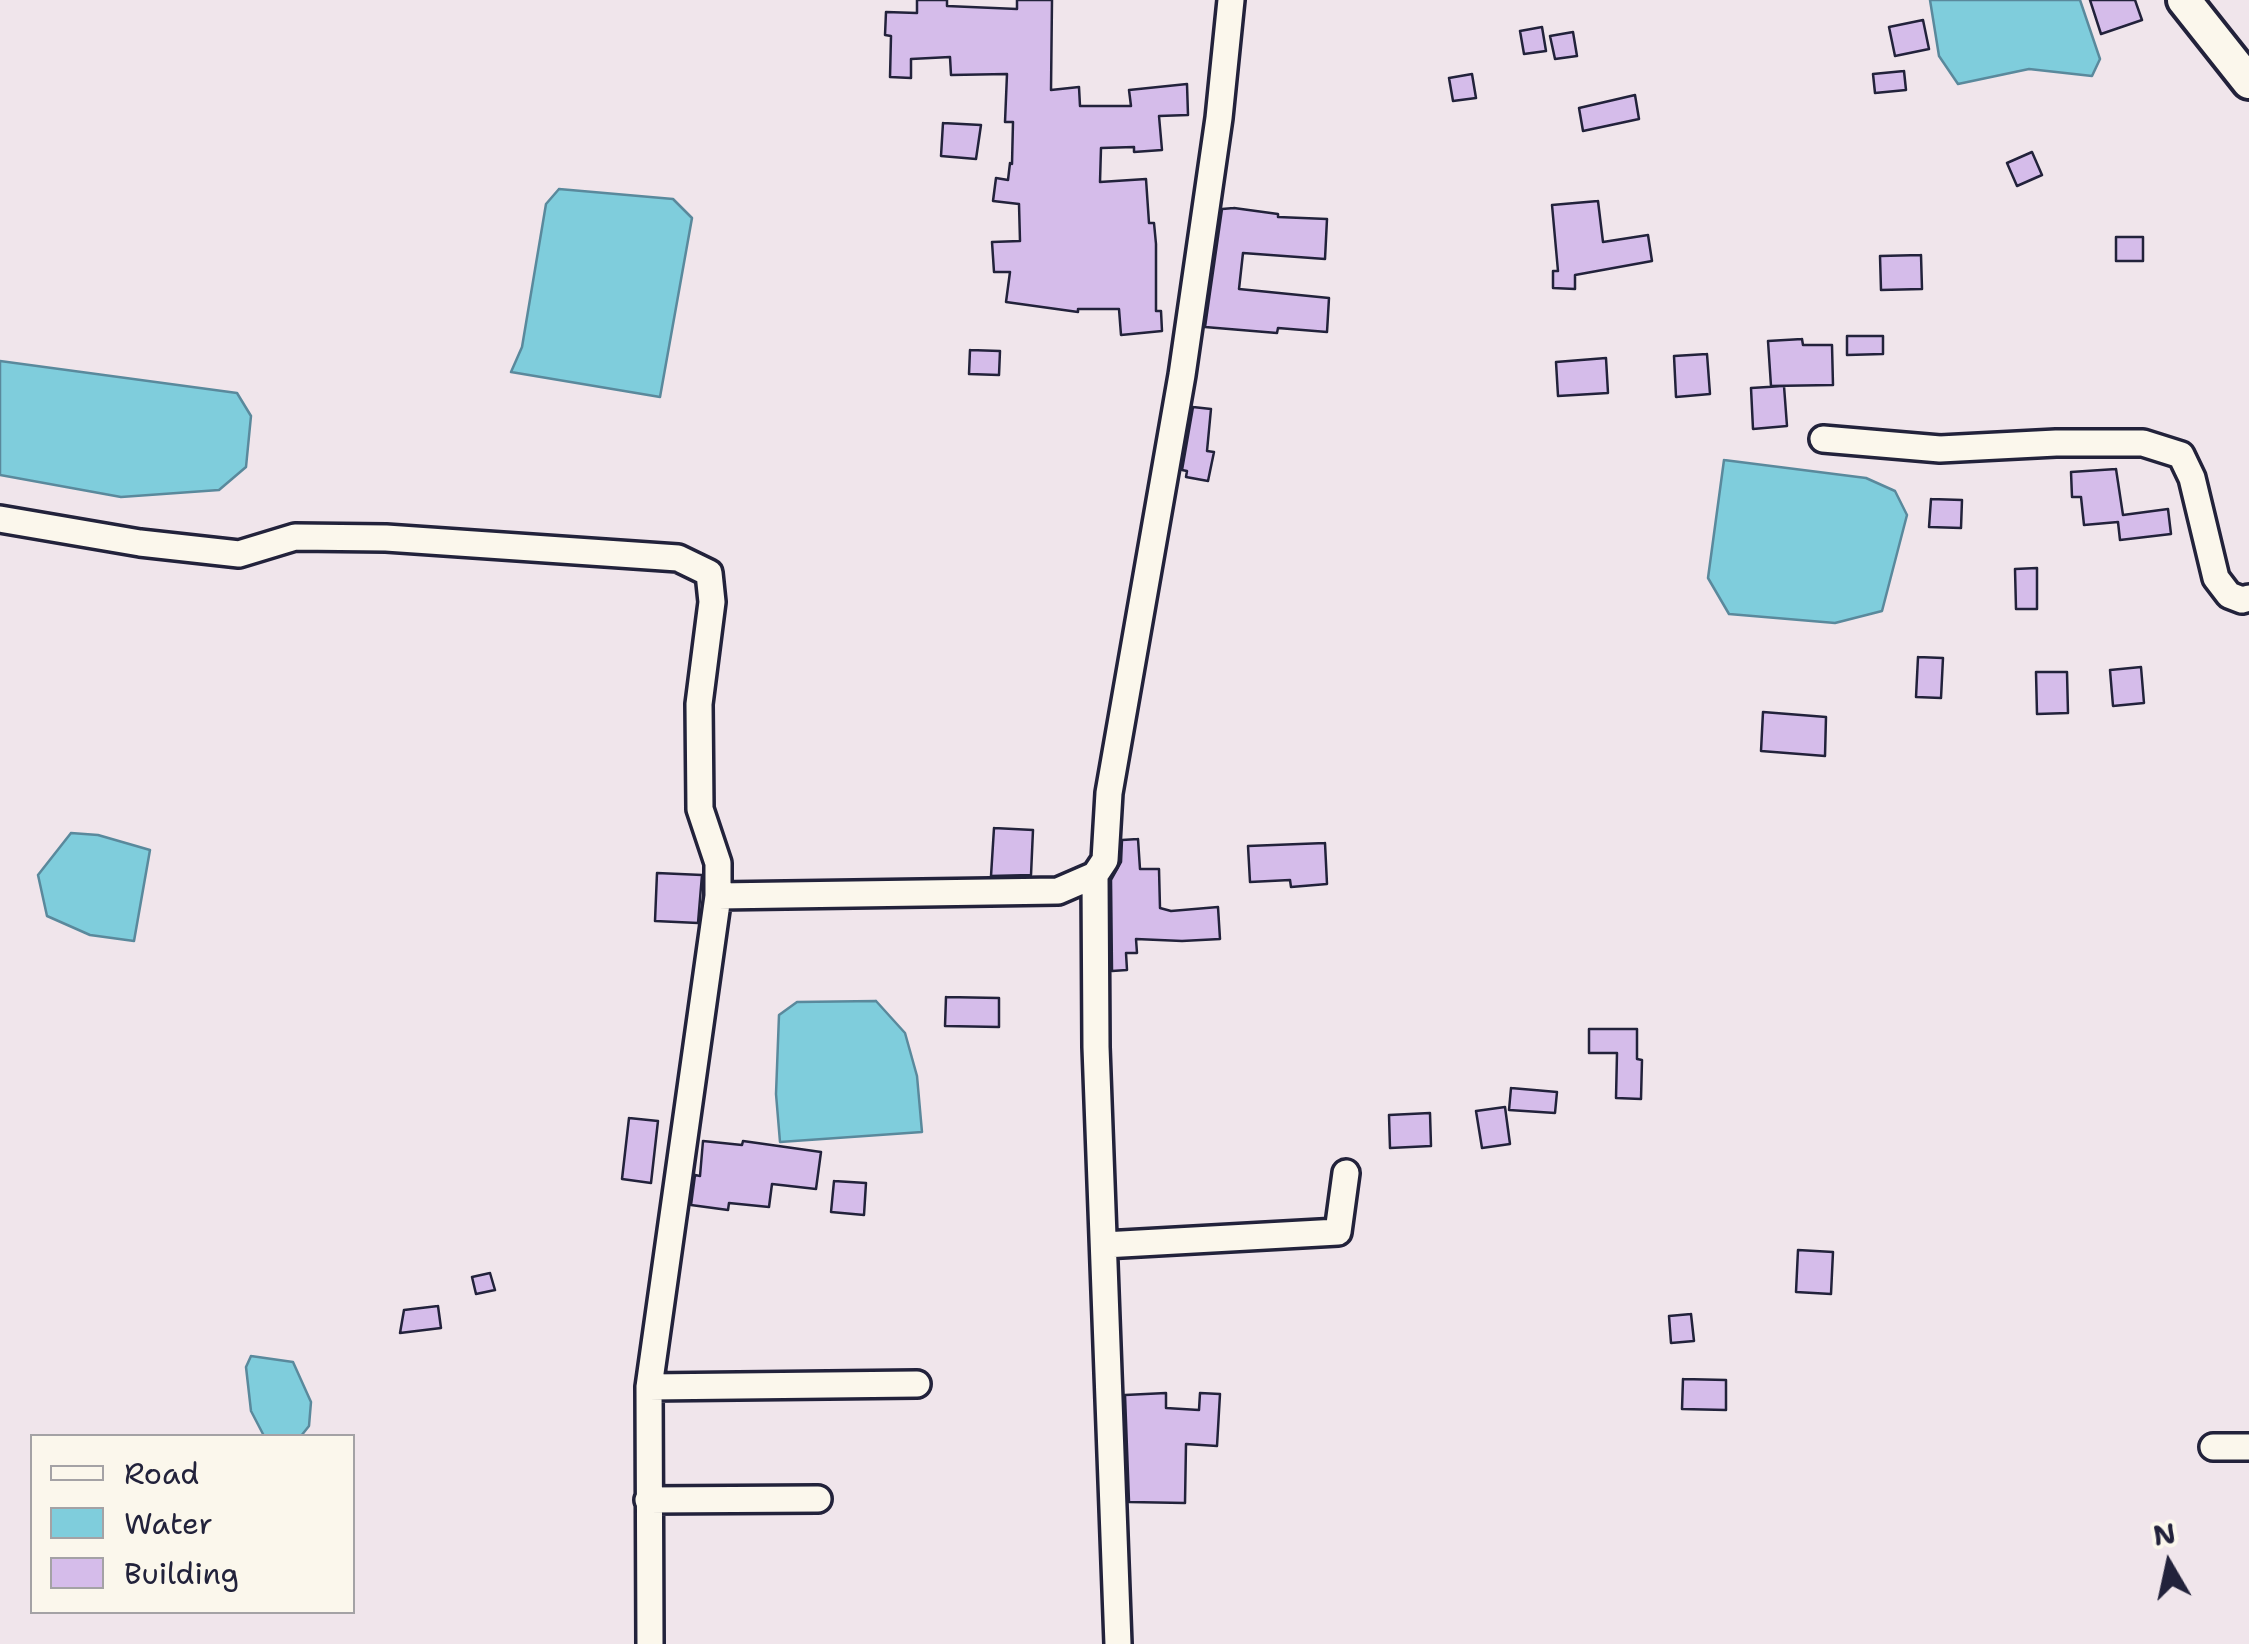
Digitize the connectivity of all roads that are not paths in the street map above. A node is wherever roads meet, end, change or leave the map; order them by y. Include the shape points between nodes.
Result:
1 (1231, 0) edge
2 (2184, 0) edge
3 (2249, 82) edge
4 (1823, 439) dead end
5 (0, 519) edge
6 (2249, 598) edge
7 (1096, 875) junction
8 (718, 896) junction
9 (1346, 1173) dead end
10 (1104, 1245) junction
11 (917, 1384) dead end
12 (649, 1386) junction
13 (2213, 1447) dead end
14 (2249, 1448) edge
15 (818, 1499) dead end
16 (648, 1500) junction
17 (650, 1644) edge
18 (1118, 1644) edge

1 - 7 street via 1182,375 1116,745 1105,860
2 - 3 street
4 - 6 street via 1940,449 2143,443 2182,455 2216,578 2229,595
5 - 8 street via 239,554 295,537 386,538 678,558 708,573 700,809 718,862
7 - 8 street via 1058,890
7 - 10 street
8 - 12 street
9 - 10 street via 1338,1232
10 - 18 street
11 - 12 street
12 - 16 street
13 - 14 street
15 - 16 street
16 - 17 street

